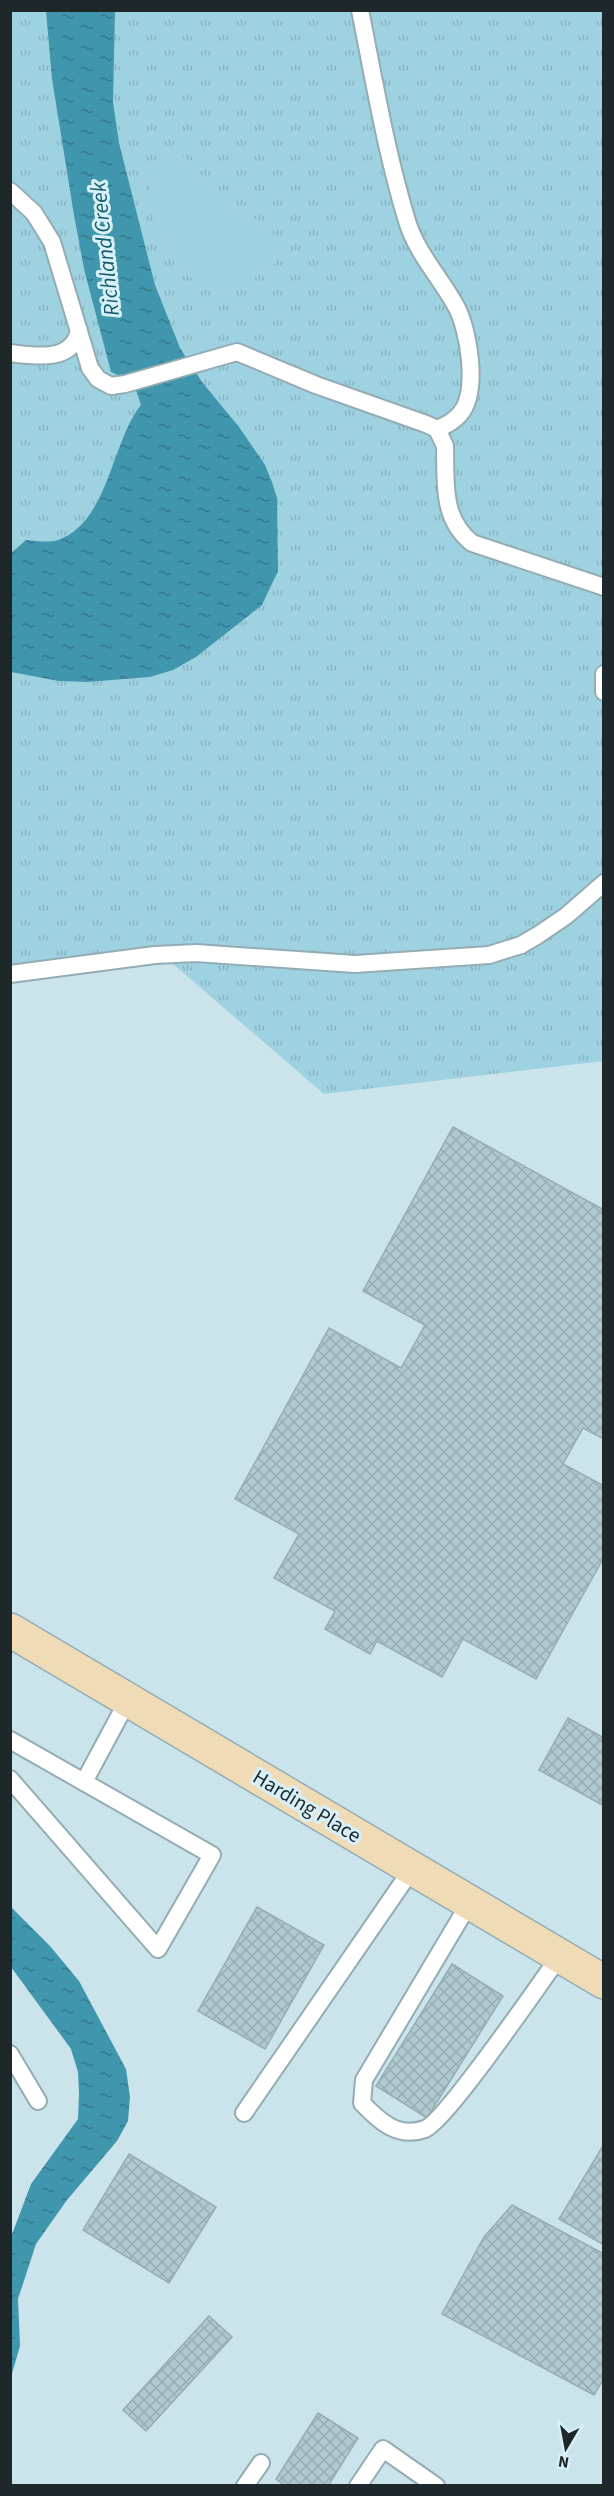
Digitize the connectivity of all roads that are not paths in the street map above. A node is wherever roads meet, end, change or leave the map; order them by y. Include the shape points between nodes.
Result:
1 (360, 10) edge
2 (10, 191) edge
3 (79, 330) junction
4 (10, 353) edge
5 (437, 429) junction
6 (603, 587) edge
7 (603, 674) edge
8 (603, 692) edge
9 (603, 883) edge
10 (10, 974) edge
11 (10, 1630) edge
12 (128, 1700) junction
13 (10, 1740) edge
14 (10, 1779) edge
15 (84, 1782) junction
16 (412, 1869) junction
17 (470, 1902) junction
18 (560, 1956) junction
19 (603, 1982) edge
20 (10, 2054) edge
21 (38, 2101) dead end
22 (244, 2113) dead end
23 (261, 2463) dead end
24 (245, 2486) edge
25 (358, 2486) edge
26 (436, 2486) edge

1 - 5 lane via 408,223 425,260 458,310 470,360 468,396 460,415
2 - 3 lane via 34,213 52,242
3 - 4 lane via 70,346 55,355
3 - 5 lane via 94,375 111,386 237,352
5 - 6 lane via 446,446 448,507 462,534 472,543
7 - 8 lane
9 - 10 lane via 544,931 521,945 489,955 355,964 196,953
11 - 12 main road, Harding Place
12 - 15 lane
12 - 16 main road, Harding Place
13 - 15 lane
14 - 15 lane via 158,1949 212,1855
16 - 17 main road, Harding Place
16 - 22 lane
17 - 18 main road, Harding Place
17 - 18 lane via 364,2080 362,2103 379,2122 405,2133 427,2128 450,2105
18 - 19 main road, Harding Place
20 - 21 lane
23 - 24 lane
25 - 26 lane via 383,2449

